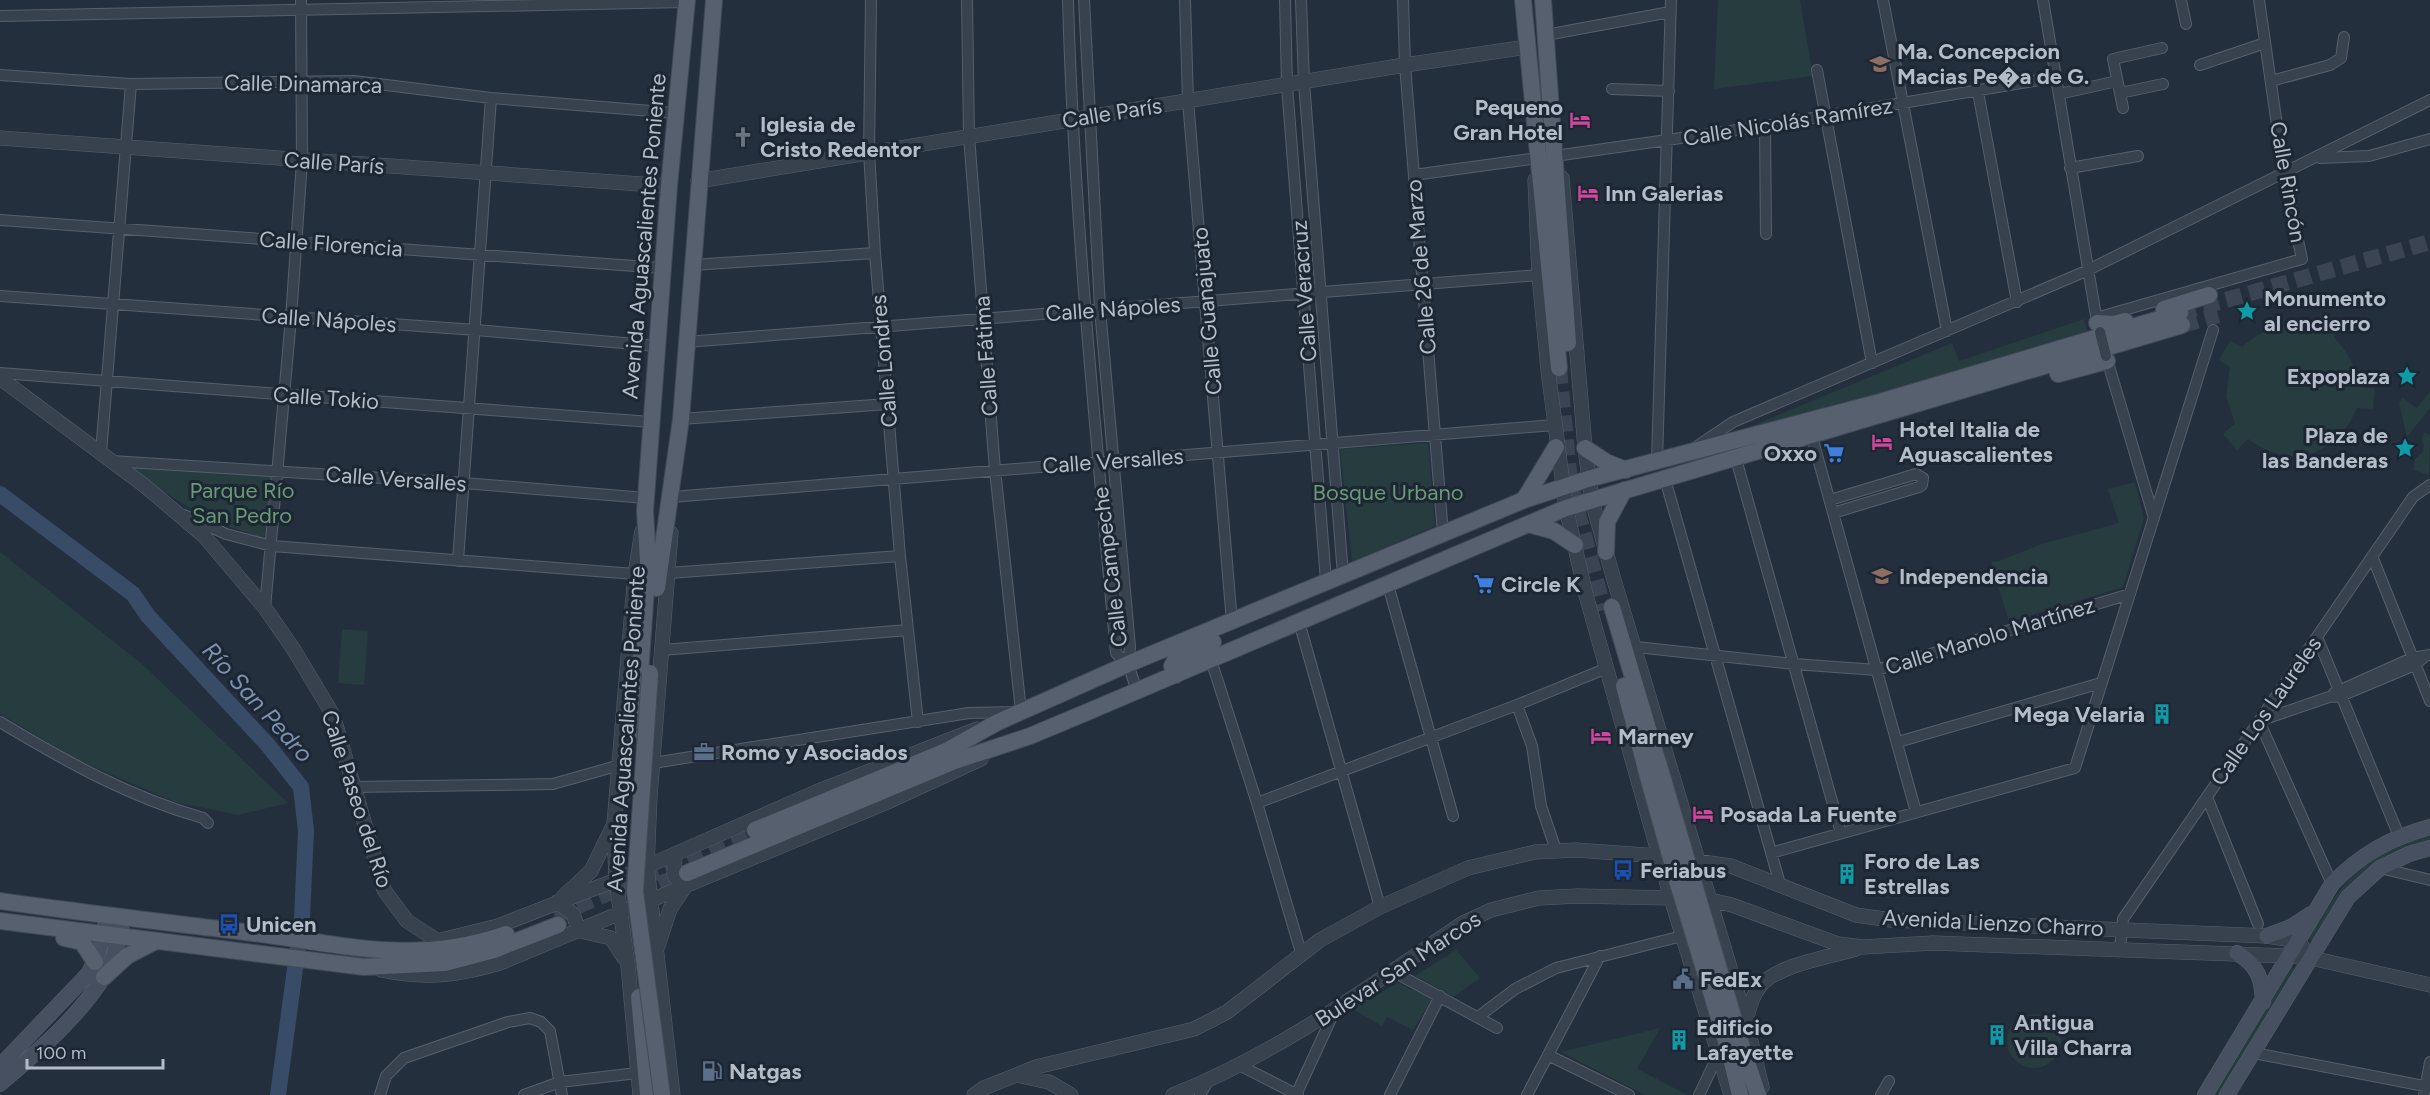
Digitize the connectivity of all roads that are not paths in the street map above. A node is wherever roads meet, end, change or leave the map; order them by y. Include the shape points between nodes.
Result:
1 (714, 0) edge
2 (871, 0) edge
3 (967, 0) edge
4 (1068, 0) edge
5 (1084, 0) edge
6 (1185, 0) edge
7 (1285, 0) edge
8 (1301, 0) edge
9 (1402, 0) edge
10 (1523, 0) edge
11 (1543, 0) edge
12 (1671, 0) edge
13 (1883, 0) edge
14 (2043, 0) edge
15 (2181, 0) edge
16 (2259, 0) edge
17 (686, 1) edge
18 (301, 6) edge
19 (1670, 12) junction
20 (0, 16) edge
21 (2186, 24) dead end
22 (1546, 35) junction
23 (2344, 37) dead end
24 (2265, 43) junction
25 (1527, 47) junction
26 (2162, 48) dead end
27 (1405, 64) junction
28 (2200, 65) dead end
29 (1817, 70) dead end
30 (0, 75) edge
31 (2056, 77) junction
32 (303, 81) junction
33 (2117, 81) junction
34 (2271, 81) junction
35 (1304, 83) junction
36 (131, 84) junction
37 (2163, 84) dead end
38 (1287, 86) junction
39 (1612, 89) dead end
40 (1669, 91) junction
41 (1978, 92) junction
42 (2120, 93) junction
43 (2059, 94) junction
44 (491, 98) junction
45 (2430, 100) edge
46 (1188, 101) junction
47 (1903, 104) junction
48 (2123, 108) dead end
49 (676, 113) junction
50 (1089, 116) junction
51 (1827, 116) junction
52 (1071, 119) junction
53 (1765, 126) junction
54 (969, 136) junction
55 (2358, 137) junction
56 (0, 138) edge
57 (2430, 139) edge
58 (1666, 141) junction
59 (126, 146) junction
60 (869, 152) junction
61 (2138, 156) dead end
62 (2369, 156) junction
63 (2316, 158) junction
64 (1546, 160) junction
65 (302, 161) junction
66 (2070, 168) junction
67 (486, 173) junction
68 (2284, 174) junction
69 (1413, 175) junction
70 (698, 181) junction
71 (669, 186) junction
72 (0, 220) edge
73 (120, 228) junction
74 (1766, 234) dead end
75 (297, 242) junction
76 (875, 253) junction
77 (482, 255) junction
78 (692, 265) junction
79 (663, 268) junction
80 (2086, 271) junction
81 (1539, 275) junction
82 (1424, 284) junction
83 (1320, 293) junction
84 (1305, 295) junction
85 (2209, 295) dead end
86 (0, 296) edge
87 (2017, 302) junction
88 (1207, 303) junction
89 (114, 304) junction
90 (1100, 309) junction
91 (1084, 311) junction
92 (291, 318) junction
93 (983, 319) junction
94 (2098, 324) junction
95 (882, 327) junction
96 (476, 330) junction
97 (2213, 330) dead end
98 (1947, 331) junction
99 (686, 342) junction
100 (657, 346) junction
101 (2107, 358) junction
102 (1872, 363) junction
103 (1564, 367) tunnel mouth
104 (0, 373) edge
105 (0, 378) edge
106 (107, 381) junction
107 (284, 396) junction
108 (888, 404) junction
109 (469, 408) junction
110 (681, 419) junction
111 (1874, 419) junction
112 (651, 422) junction
113 (1554, 425) junction
114 (1435, 436) junction
115 (1812, 437) junction
116 (1332, 444) junction
117 (1315, 445) junction
118 (1556, 447) junction
119 (1585, 448) junction
120 (1688, 452) junction
121 (1218, 453) junction
122 (106, 457) junction
123 (1736, 459) junction
124 (1113, 461) junction
125 (1657, 461) junction
126 (1098, 462) junction
127 (994, 470) junction
128 (1626, 470) junction
129 (278, 471) junction
130 (894, 478) junction
131 (1588, 479) junction
132 (1665, 479) junction
133 (464, 483) junction
134 (2430, 485) edge
135 (1562, 486) junction
136 (1624, 490) junction
137 (1524, 500) junction
138 (1830, 500) junction
139 (1592, 501) junction
140 (645, 504) junction
141 (671, 504) junction
142 (171, 508) junction
143 (1566, 508) junction
144 (1833, 513) junction
145 (2154, 518) junction
146 (1528, 524) junction
147 (1443, 534) junction
148 (272, 546) junction
149 (1575, 546) junction
150 (1606, 552) junction
151 (900, 556) junction
152 (2372, 556) junction
153 (458, 561) junction
154 (635, 573) junction
155 (669, 573) junction
156 (1343, 574) junction
157 (1326, 581) junction
158 (1388, 585) junction
159 (2130, 594) junction
160 (265, 608) junction
161 (1608, 608) tunnel mouth
162 (1232, 622) junction
163 (1299, 622) junction
164 (908, 630) junction
165 (2317, 637) junction
166 (1635, 646) junction
167 (663, 650) junction
168 (1715, 655) junction
169 (2420, 659) edge
170 (1211, 660) junction
171 (1128, 664) junction
172 (1794, 664) junction
173 (1607, 668) junction
174 (1877, 670) junction
175 (1176, 675) junction
176 (2101, 683) junction
177 (1137, 691) junction
178 (2340, 693) junction
179 (2430, 701) edge
180 (1517, 705) junction
181 (1020, 712) junction
182 (2259, 721) junction
183 (0, 722) edge
184 (918, 722) junction
185 (998, 722) junction
186 (1432, 737) junction
187 (1898, 742) junction
188 (653, 763) junction
189 (620, 765) junction
190 (1343, 772) junction
191 (352, 787) junction
192 (617, 793) junction
193 (650, 796) junction
194 (2206, 797) junction
195 (1257, 804) junction
196 (1916, 812) junction
197 (1453, 816) dead end
198 (208, 823) dead end
199 (614, 824) junction
200 (1688, 826) junction
201 (2430, 828) edge
202 (755, 830) tunnel mouth
203 (1841, 833) junction
204 (1653, 834) junction
205 (2399, 836) junction
206 (2430, 848) edge
207 (1556, 850) junction
208 (1771, 853) junction
209 (675, 855) junction
210 (1659, 856) junction
211 (1698, 860) junction
212 (647, 867) junction
213 (2380, 868) junction
214 (616, 880) junction
215 (2430, 880) edge
216 (685, 881) junction
217 (1780, 884) junction
218 (2332, 884) junction
219 (1671, 898) junction
220 (650, 900) junction
221 (1710, 900) junction
222 (0, 902) edge
223 (1380, 907) junction
224 (2316, 910) junction
225 (620, 912) junction
226 (557, 914) junction
227 (115, 918) junction
228 (0, 921) edge
229 (33, 926) junction
230 (2121, 929) junction
231 (2262, 930) junction
232 (579, 931) junction
233 (1682, 936) junction
234 (111, 937) junction
235 (2298, 940) junction
236 (438, 941) junction
237 (155, 942) junction
238 (1863, 947) junction
239 (2120, 948) junction
240 (379, 950) junction
241 (1724, 951) junction
242 (2237, 953) junction
243 (656, 954) junction
244 (1302, 956) junction
245 (1600, 956) junction
246 (2289, 956) junction
247 (2312, 958) junction
248 (94, 962) junction
249 (1691, 962) junction
250 (628, 966) junction
251 (364, 967) junction
252 (1392, 971) junction
253 (104, 977) junction
254 (2430, 985) edge
255 (1440, 996) junction
256 (2263, 1002) junction
257 (1336, 1008) junction
258 (1478, 1017) junction
259 (1746, 1021) junction
260 (1497, 1028) dead end
261 (1731, 1052) junction
262 (2254, 1053) junction
263 (1548, 1055) junction
264 (14, 1056) edge
265 (2430, 1062) edge
266 (1239, 1065) junction
267 (0, 1066) edge
268 (637, 1072) junction
269 (1015, 1074) junction
270 (1208, 1081) junction
271 (1888, 1081) dead end
272 (560, 1082) junction
273 (0, 1084) edge
274 (2426, 1089) edge
275 (1615, 1092) edge
276 (380, 1095) edge
277 (524, 1095) edge
278 (562, 1095) edge
279 (640, 1095) edge
280 (648, 1095) edge
281 (662, 1095) edge
282 (674, 1095) edge
283 (974, 1095) edge
284 (1071, 1095) edge
285 (1173, 1095) edge
286 (1200, 1095) edge
287 (1297, 1095) edge
288 (1390, 1095) edge
289 (1527, 1095) edge
290 (1629, 1095) edge
291 (1698, 1095) edge
292 (1731, 1095) edge
293 (1740, 1095) edge
294 (1761, 1095) edge
295 (1881, 1095) edge
296 (2205, 1095) edge
297 (2227, 1095) edge

1 - 70 main road, Avenida Aguascalientes Poniente
2 - 60 street, Calle Londres
3 - 54 street, Calle Fátima
4 - 52 street, Calle Campeche
5 - 50 street, Calle Campeche
6 - 46 street, Calle Guanajuato
7 - 38 street, Calle Veracruz
8 - 35 street, Calle Veracruz
9 - 27 street, Calle 26 de Marzo
10 - 25 main road
11 - 22 main road
12 - 19 street
13 - 47 street
14 - 31 street
15 - 21 street
16 - 24 street, Calle Rincón
17 - 18 street
17 - 49 main road, Avenida Aguascalientes Poniente
18 - 20 street
18 - 32 street
19 - 22 street
19 - 40 street
22 - 64 main road
23 - 34 street via 2341,58 2330,65
24 - 28 street
24 - 34 street, Calle Rincón
25 - 27 street, Calle París
25 - 64 main road
26 - 33 street via 2114,58
27 - 35 street, Calle París
27 - 69 street, Calle 26 de Marzo
29 - 51 street
30 - 36 street, Calle Dinamarca
31 - 41 street, Calle Nicolás Ramírez
31 - 43 street
32 - 36 street, Calle Dinamarca
32 - 44 street, Calle Dinamarca via 354,81
32 - 65 street
33 - 42 street
33 - 43 street
34 - 68 street, Calle Rincón
35 - 38 street, Calle París
35 - 83 street, Calle Veracruz
36 - 59 street
37 - 42 street
38 - 46 street, Calle París
38 - 84 street, Calle Veracruz
39 - 40 street
40 - 58 street
41 - 47 street, Calle Nicolás Ramírez
41 - 87 street
42 - 48 street
43 - 66 street
44 - 49 street, Calle Dinamarca
44 - 67 street
45 - 55 street
46 - 50 street, Calle París
46 - 88 street, Calle Guanajuato
47 - 51 street, Calle Nicolás Ramírez
47 - 98 street
49 - 71 main road, Avenida Aguascalientes Poniente
50 - 52 street, Calle París
50 - 90 street, Calle Campeche
51 - 53 street, Calle Nicolás Ramírez
51 - 102 street
52 - 54 street, Calle París
52 - 91 street, Calle Campeche
53 - 58 street, Calle Nicolás Ramírez
53 - 74 street
54 - 60 street, Calle París
54 - 93 street, Calle Fátima
55 - 62 street
55 - 63 street
56 - 59 street, Calle París
57 - 62 street
58 - 64 street, Calle Nicolás Ramírez
58 - 125 street
59 - 65 street, Calle París
59 - 73 street
60 - 70 street, Calle París
60 - 76 street, Calle Londres
61 - 66 street
62 - 63 street
63 - 68 street
64 - 69 street, Calle Nicolás Ramírez
64 - 81 street via 1534,195
64 - 103 main road
64 - 119 street via 1566,197
65 - 67 street, Calle París
65 - 75 street
66 - 80 street
67 - 71 street, Calle París
67 - 77 street
68 - 80 street
68 - 94 street, Calle Rincón via 2302,259
69 - 82 street, Calle 26 de Marzo
70 - 78 main road, Avenida Aguascalientes Poniente
71 - 79 main road, Avenida Aguascalientes Poniente
72 - 73 street, Calle Florencia
73 - 75 street, Calle Florencia
73 - 89 street
75 - 77 street, Calle Florencia
75 - 92 street
76 - 78 street
76 - 95 street, Calle Londres
77 - 79 street, Calle Florencia
77 - 96 street
78 - 99 main road, Avenida Aguascalientes Poniente
79 - 100 main road, Avenida Aguascalientes Poniente
80 - 87 street
80 - 94 street
81 - 82 street, Calle Nápoles
81 - 113 street
82 - 83 street, Calle Nápoles
82 - 114 street, Calle 26 de Marzo
83 - 84 street, Calle Nápoles
83 - 116 street, Calle Veracruz
84 - 88 street, Calle Nápoles
84 - 117 street, Calle Veracruz
85 - 94 main road via 2114,324
86 - 89 street, Calle Nápoles
87 - 98 street
88 - 90 street, Calle Nápoles
88 - 121 street, Calle Guanajuato
89 - 92 street, Calle Nápoles
89 - 106 street
90 - 91 street, Calle Nápoles
90 - 124 street, Calle Campeche
91 - 93 street, Calle Nápoles
91 - 126 street, Calle Campeche
92 - 96 street, Calle Nápoles
92 - 107 street
93 - 95 street, Calle Nápoles
93 - 127 street, Calle Fátima
94 - 101 street, bridge
95 - 99 street, Calle Nápoles
95 - 108 street, Calle Londres
96 - 100 street, Calle Nápoles
96 - 109 street
97 - 145 street
98 - 102 street
99 - 110 main road, Avenida Aguascalientes Poniente
100 - 112 main road, Avenida Aguascalientes Poniente
101 - 111 main road via 1916,415
101 - 145 street
102 - 120 street via 1733,422
104 - 106 street, Calle Tokio
105 - 122 street, Calle Paseo del Río
106 - 107 street, Calle Tokio
106 - 122 street
107 - 109 street, Calle Tokio
107 - 129 street
108 - 110 street
108 - 130 street, Calle Londres
109 - 112 street, Calle Tokio
109 - 133 street
110 - 141 main road, Avenida Aguascalientes Poniente
111 - 115 main road
111 - 120 main road via 2181,319
112 - 140 main road, Avenida Aguascalientes Poniente
113 - 114 street, Calle Versalles
113 - 118 street
114 - 116 street, Calle Versalles
114 - 147 street, Calle 26 de Marzo
115 - 123 main road
115 - 138 street
116 - 117 street, Calle Versalles
116 - 156 street, Calle Veracruz
117 - 121 street, Calle Versalles
117 - 157 street, Calle Veracruz
118 - 135 street
118 - 137 main road
119 - 128 main road
119 - 131 street
120 - 125 main road
121 - 124 street, Calle Versalles
121 - 162 street, Calle Guanajuato
122 - 129 street, Calle Versalles
122 - 142 street, Calle Paseo del Río
123 - 132 main road
123 - 172 street
124 - 126 street, Calle Versalles
124 - 171 street, Calle Campeche via 1130,647
125 - 128 main road
126 - 127 street, Calle Versalles
126 - 171 street, Calle Campeche via 1116,653
127 - 130 street, Calle Versalles
127 - 181 street, Calle Fátima
128 - 131 main road
129 - 133 street, Calle Versalles
129 - 148 street
130 - 141 street, Calle Versalles
130 - 151 street, Calle Londres
131 - 135 main road
131 - 139 street
132 - 136 main road
132 - 168 street
133 - 140 street, Calle Versalles
133 - 153 street
134 - 152 street, Calle Los Laureles via 2413,497
135 - 137 main road
135 - 143 street
136 - 139 main road
136 - 150 main road via 1606,522
137 - 147 main road
138 - 144 street
138 - 144 street via 1916,474 1923,478 1919,487
139 - 143 main road
139 - 150 street
140 - 154 street, Avenida Aguascalientes Poniente
140 - 280 main road, Avenida Aguascalientes Poniente via 648,561 624,866
141 - 155 street, Avenida Aguascalientes Poniente
141 - 281 main road, Avenida Aguascalientes Poniente, bridge via 661,556 650,673 635,891
142 - 148 street via 226,534
142 - 160 street, Calle Paseo del Río via 204,536
143 - 146 main road
143 - 149 street
144 - 174 street
145 - 159 street
146 - 149 main road via 1554,531
146 - 158 main road
147 - 156 main road
148 - 153 street
148 - 160 street
149 - 173 street
150 - 166 street
151 - 155 street
151 - 164 street, Calle Londres
152 - 165 street, Calle Los Laureles
152 - 169 street
153 - 154 street
154 - 189 street, Avenida Aguascalientes Poniente
155 - 167 street, Avenida Aguascalientes Poniente
156 - 157 main road
157 - 162 main road
158 - 163 main road
158 - 186 street
159 - 174 street, Calle Manolo Martínez
159 - 176 street
160 - 191 street, Calle Paseo del Río via 333,715
161 - 261 main road, bridge
162 - 171 main road
162 - 175 main road via 1218,638 1177,657 1172,666
163 - 170 main road
163 - 190 street
164 - 167 street
164 - 184 street, Calle Londres
165 - 178 street
165 - 182 street, Calle Los Laureles
166 - 168 street, Calle Manolo Martínez
166 - 200 street
167 - 188 street, Avenida Aguascalientes Poniente
168 - 172 street, Calle Manolo Martínez
168 - 208 street
169 - 178 street
169 - 179 street
170 - 175 main road
170 - 195 street
171 - 177 street, Calle Campeche
171 - 181 main road
172 - 174 street, Calle Manolo Martínez
172 - 203 street
173 - 180 street
173 - 204 street
174 - 187 street
175 - 177 main road
176 - 187 street
176 - 196 street via 2075,768
177 - 216 main road via 1030,736 952,762
178 - 182 street
178 - 205 street
180 - 186 street
180 - 207 street via 1532,746 1541,806
181 - 184 street via 969,713
181 - 185 main road
182 - 194 street, Calle Los Laureles
182 - 218 street
183 - 198 street via 81,770
184 - 188 street
185 - 202 main road via 946,751
185 - 209 street via 816,792
186 - 190 street
186 - 197 street
187 - 196 street
188 - 193 street, Avenida Aguascalientes Poniente
189 - 191 street via 553,784
189 - 192 street, Avenida Aguascalientes Poniente
190 - 195 street
190 - 223 street
191 - 236 street, Calle Paseo del Río via 384,890 407,921
192 - 193 street via 635,801
192 - 199 street, Avenida Aguascalientes Poniente
193 - 212 street, Avenida Aguascalientes Poniente
194 - 230 street, Calle Los Laureles via 2123,919
194 - 231 street
195 - 244 street
196 - 203 street
199 - 214 street, Avenida Aguascalientes Poniente
199 - 226 street via 591,871
200 - 204 street via 1674,840
200 - 211 street
201 - 205 main road
203 - 208 street
204 - 210 street
205 - 218 main road via 2349,866
206 - 213 main road
207 - 210 street
207 - 223 street via 1491,861
208 - 217 street
209 - 212 street
209 - 216 street via 674,875
210 - 211 street
210 - 219 street
211 - 217 street, Avenida Lienzo Charro via 1731,866
211 - 221 street
212 - 214 street
212 - 220 street, Avenida Aguascalientes Poniente
213 - 215 street
213 - 247 main road via 2348,897
214 - 225 street, Avenida Aguascalientes Poniente
214 - 226 street
216 - 220 street
216 - 243 street via 670,909
217 - 230 street, Avenida Lienzo Charro via 1856,915 1891,920
218 - 224 main road
219 - 221 street, Bulevar San Marcos
219 - 233 street
219 - 252 street, Bulevar San Marcos via 1577,896 1513,903 1463,923
220 - 225 street
220 - 243 street, Avenida Aguascalientes Poniente
221 - 238 street, Avenida Lienzo Charro via 1838,945
221 - 241 street
222 - 227 main road
223 - 244 street via 1320,940
224 - 231 main road via 2290,927
224 - 235 main road
225 - 232 street
225 - 250 street, Avenida Aguascalientes Poniente
226 - 232 street via 573,914
226 - 236 street
226 - 240 main road via 459,947 428,952
226 - 251 main road via 494,950 445,963
227 - 234 main road
227 - 240 main road
228 - 229 main road
229 - 234 main road
229 - 248 main road via 57,937 82,942
230 - 231 street, Avenida Lienzo Charro
230 - 239 street, Calle Los Laureles
231 - 235 street, Avenida Lienzo Charro
232 - 250 street via 611,938
232 - 251 street via 500,963 454,974 429,977
233 - 245 street
233 - 249 street
234 - 237 main road
234 - 248 main road
234 - 253 main road
235 - 246 main road
235 - 247 street
236 - 240 street
237 - 251 main road
237 - 253 main road via 127,956
238 - 239 street, Avenida Lienzo Charro via 1933,943
238 - 259 street via 1768,977 1755,994
239 - 242 street, Avenida Lienzo Charro
241 - 249 street via 1703,948
241 - 259 street
242 - 246 street, Avenida Lienzo Charro
242 - 256 main road via 2259,972
243 - 250 street via 646,943 635,945
243 - 282 street, Avenida Aguascalientes Poniente
244 - 269 street via 1227,1012 1194,1029
245 - 258 street via 1556,968 1515,989
245 - 263 street
246 - 247 street, Avenida Lienzo Charro
246 - 256 main road
247 - 254 street, Avenida Lienzo Charro
247 - 262 main road
248 - 264 main road via 89,973
249 - 261 street
250 - 268 street, Avenida Aguascalientes Poniente
252 - 255 street
252 - 257 street, Bulevar San Marcos
253 - 264 main road
255 - 258 street
255 - 288 street
256 - 296 main road
257 - 266 street, Bulevar San Marcos
257 - 287 street
258 - 260 street
259 - 294 street
261 - 291 street
261 - 292 street
261 - 293 main road
261 - 294 main road
262 - 274 street
262 - 297 main road
263 - 275 street
263 - 289 street
264 - 267 main road
264 - 273 main road
265 - 274 street
266 - 270 street, Bulevar San Marcos
266 - 287 street
268 - 272 street
268 - 279 street, Avenida Aguascalientes Poniente
269 - 283 street
269 - 284 street via 1049,1082
270 - 285 street, Bulevar San Marcos
270 - 286 street
271 - 295 street
272 - 276 street via 550,1031 530,1018 404,1058 386,1076
272 - 277 street
272 - 278 street
275 - 290 street

